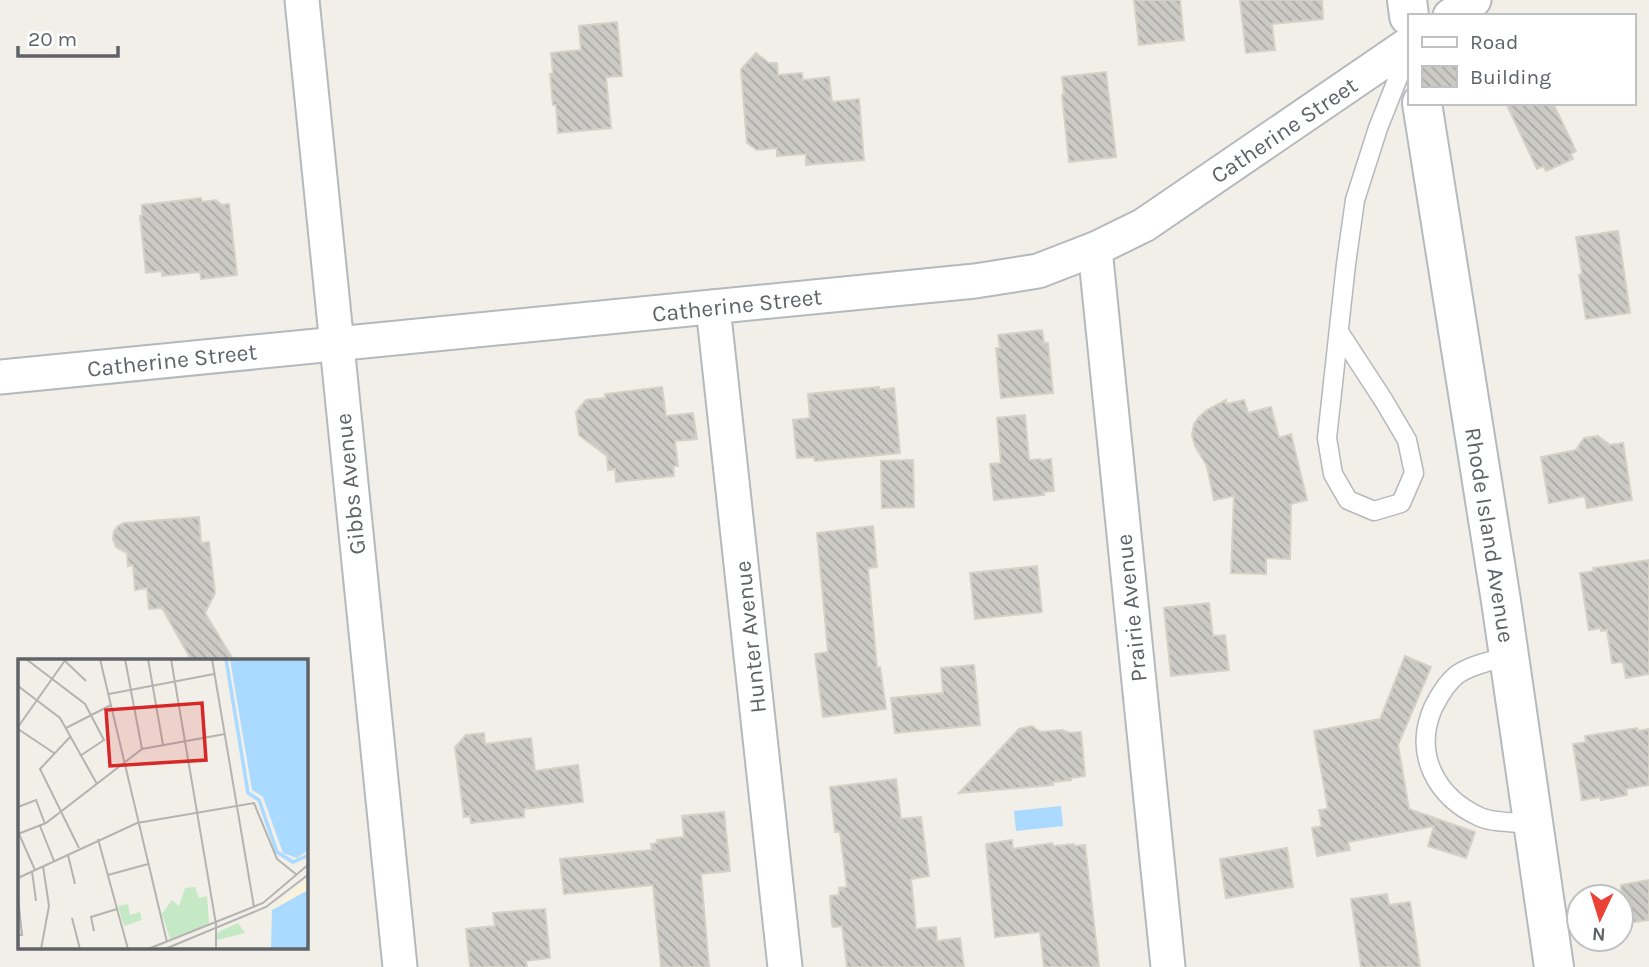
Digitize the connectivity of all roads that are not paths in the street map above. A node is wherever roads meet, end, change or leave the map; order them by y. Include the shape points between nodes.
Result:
1 (302, 0) edge
2 (1474, 0) edge
3 (1453, 14) edge
4 (1408, 45) edge
5 (1408, 53) edge
6 (1422, 105) edge
7 (1095, 249) junction
8 (713, 307) junction
9 (1339, 332) junction
10 (335, 344) junction
11 (0, 377) edge
12 (1509, 656) junction
13 (1533, 824) junction
14 (400, 967) edge
15 (785, 967) edge
16 (1168, 967) edge
17 (1554, 967) edge

1 - 10 street, Gibbs Avenue
2 - 3 street
4 - 7 street, Catherine Street via 1144,225
5 - 9 lane via 1356,200
6 - 12 street, Rhode Island Avenue
7 - 8 street, Catherine Street via 1038,271 975,281
7 - 16 street, Prairie Avenue
8 - 10 street, Catherine Street
8 - 15 street, Hunter Avenue
9 - 9 lane via 1327,438 1333,474 1348,500 1374,512 1401,503 1415,473 1407,440
10 - 11 street, Catherine Street
10 - 14 street, Gibbs Avenue
12 - 13 street, Rhode Island Avenue
12 - 13 lane via 1457,674 1439,695 1427,722 1426,755 1436,781 1457,804 1483,818
13 - 17 street, Rhode Island Avenue

